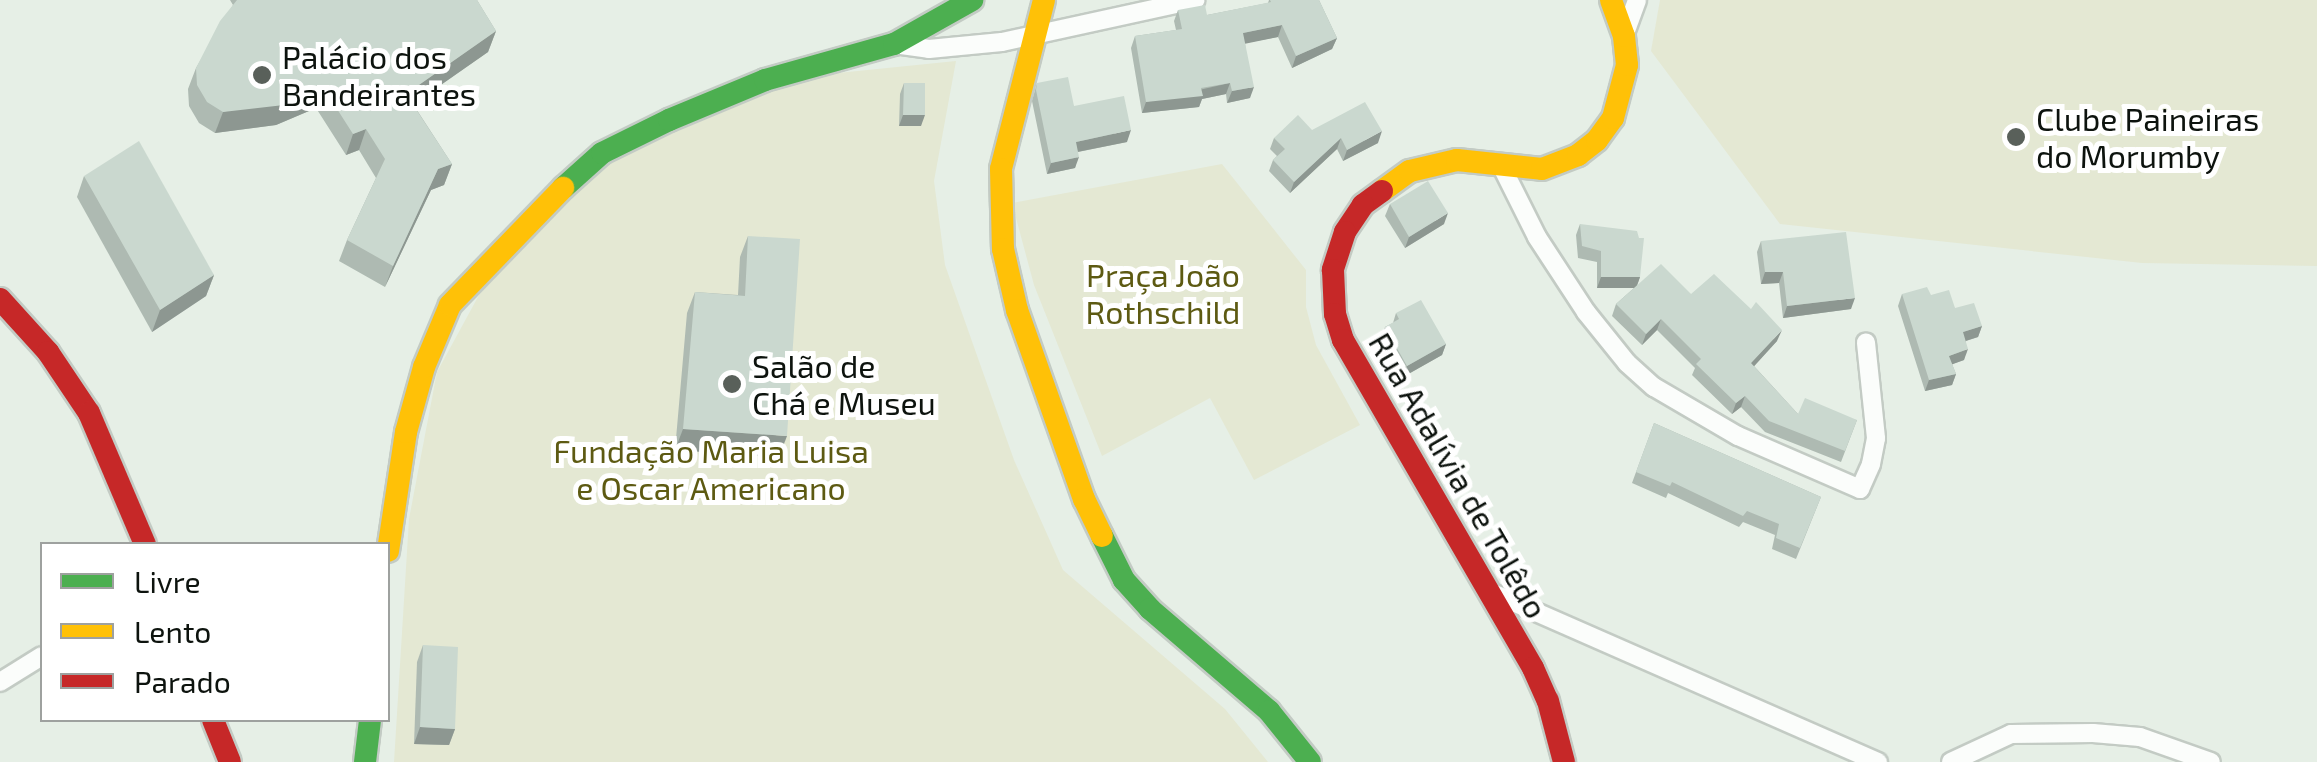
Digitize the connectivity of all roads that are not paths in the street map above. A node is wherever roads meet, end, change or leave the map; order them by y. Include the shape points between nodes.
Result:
1 (972, 0) edge
2 (1044, 0) edge
3 (1195, 0) edge
4 (1611, 0) edge
5 (1637, 0) edge
6 (1624, 36) junction
7 (1033, 38) junction
8 (894, 44) junction
9 (1502, 167) junction
10 (0, 299) edge
11 (1866, 342) dead end
12 (144, 542) edge
13 (390, 542) edge
14 (1488, 590) junction
15 (40, 657) edge
16 (0, 682) edge
17 (214, 722) edge
18 (370, 722) edge
19 (230, 762) edge
20 (365, 762) edge
21 (1310, 762) edge
22 (1564, 762) edge
23 (1878, 762) edge
24 (1951, 762) edge
25 (2210, 762) edge

1 - 8 street
2 - 7 street
3 - 7 street
4 - 6 street, Rua Adalívia de Tolêdo
5 - 6 street
6 - 9 street, Rua Adalívia de Tolêdo via 1623,92 1596,140 1578,155 1542,168
7 - 8 street via 929,49
7 - 21 street via 1001,169 1002,249 1084,499 1124,580 1269,711
8 - 13 street via 765,80 602,153 491,257 450,306 424,366
9 - 11 street via 1586,312 1640,375 1694,414 1860,488 1876,438
9 - 14 street, Rua Adalívia de Tolêdo via 1457,160 1395,180 1363,206 1345,232 1333,270 1334,314 1343,340
10 - 12 street via 48,352 89,413
14 - 22 street, Rua Adalívia de Tolêdo via 1548,702
14 - 23 street
15 - 16 street
17 - 19 street
18 - 20 street
24 - 25 street via 2011,734 2093,732 2140,737

